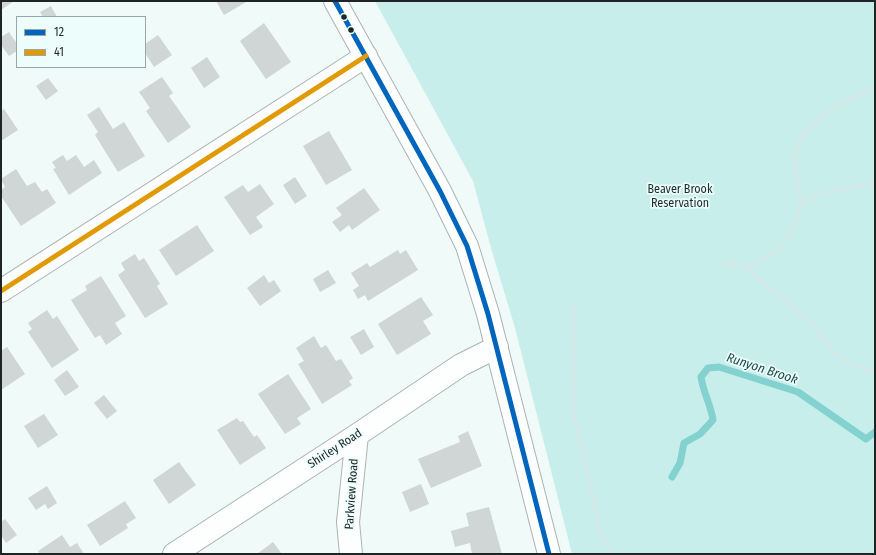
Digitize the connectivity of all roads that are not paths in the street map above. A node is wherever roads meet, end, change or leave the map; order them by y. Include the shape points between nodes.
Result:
1 (335, 1) edge
2 (366, 56) junction
3 (1, 290) edge
4 (497, 347) junction
5 (357, 435) junction
6 (174, 554) edge
7 (352, 554) edge
8 (549, 554) edge

1 - 2 street
2 - 3 street
2 - 4 street via 467,246
4 - 5 street, Shirley Road via 461,365
4 - 8 street
5 - 6 street, Shirley Road
5 - 7 street, Parkview Road via 348,522

